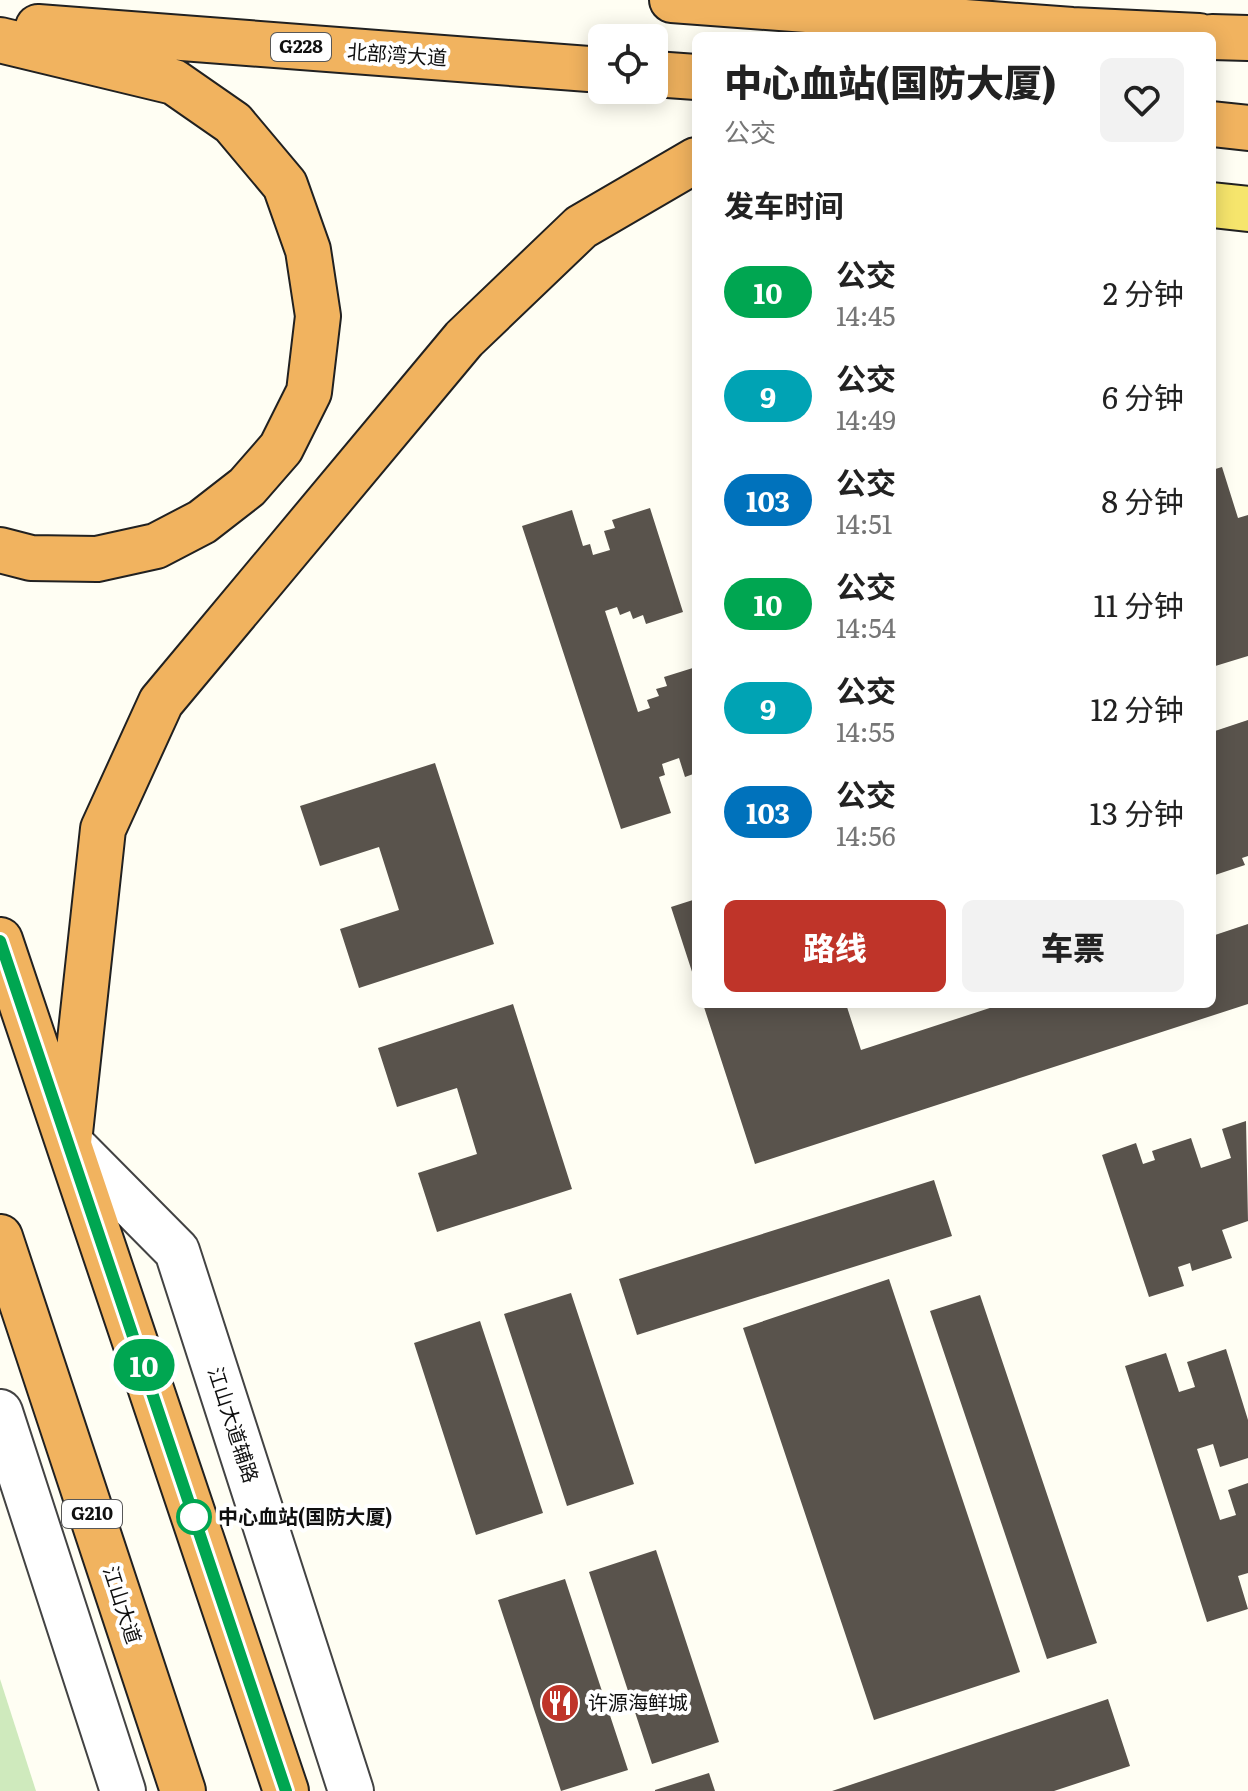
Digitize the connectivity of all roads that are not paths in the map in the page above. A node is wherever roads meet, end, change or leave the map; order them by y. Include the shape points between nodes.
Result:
1 (672, 0) edge
2 (933, 0) edge
3 (854, 7) edge
4 (0, 25) edge
5 (1114, 32) edge
6 (1216, 37) edge
7 (1248, 38) edge
8 (0, 40) edge
9 (588, 69) edge
10 (668, 75) edge
11 (692, 77) edge
12 (1216, 124) edge
13 (1248, 128) edge
14 (692, 162) edge
15 (1216, 205) edge
16 (1248, 209) edge
17 (0, 550) edge
18 (0, 940) edge
19 (69, 1142) junction
20 (0, 1237) edge
21 (0, 1412) edge
22 (123, 1791) edge
23 (183, 1791) edge
24 (286, 1791) edge
25 (351, 1791) edge

1 - 3 highway
2 - 3 main road
3 - 5 highway
4 - 9 highway, 北部湾大道 / G228
6 - 7 highway
8 - 17 highway via 174,82 233,123 285,185 308,250 318,316 309,392 281,448 247,487 202,522 156,546 97,559 31,558
10 - 11 highway
12 - 13 highway
14 - 19 highway via 581,227 464,339 161,702 103,829
15 - 16 main road
18 - 19 highway
19 - 24 highway
19 - 25 street, 江山大道辅路 via 177,1251
20 - 23 highway, 江山大道 / G210
21 - 22 street

